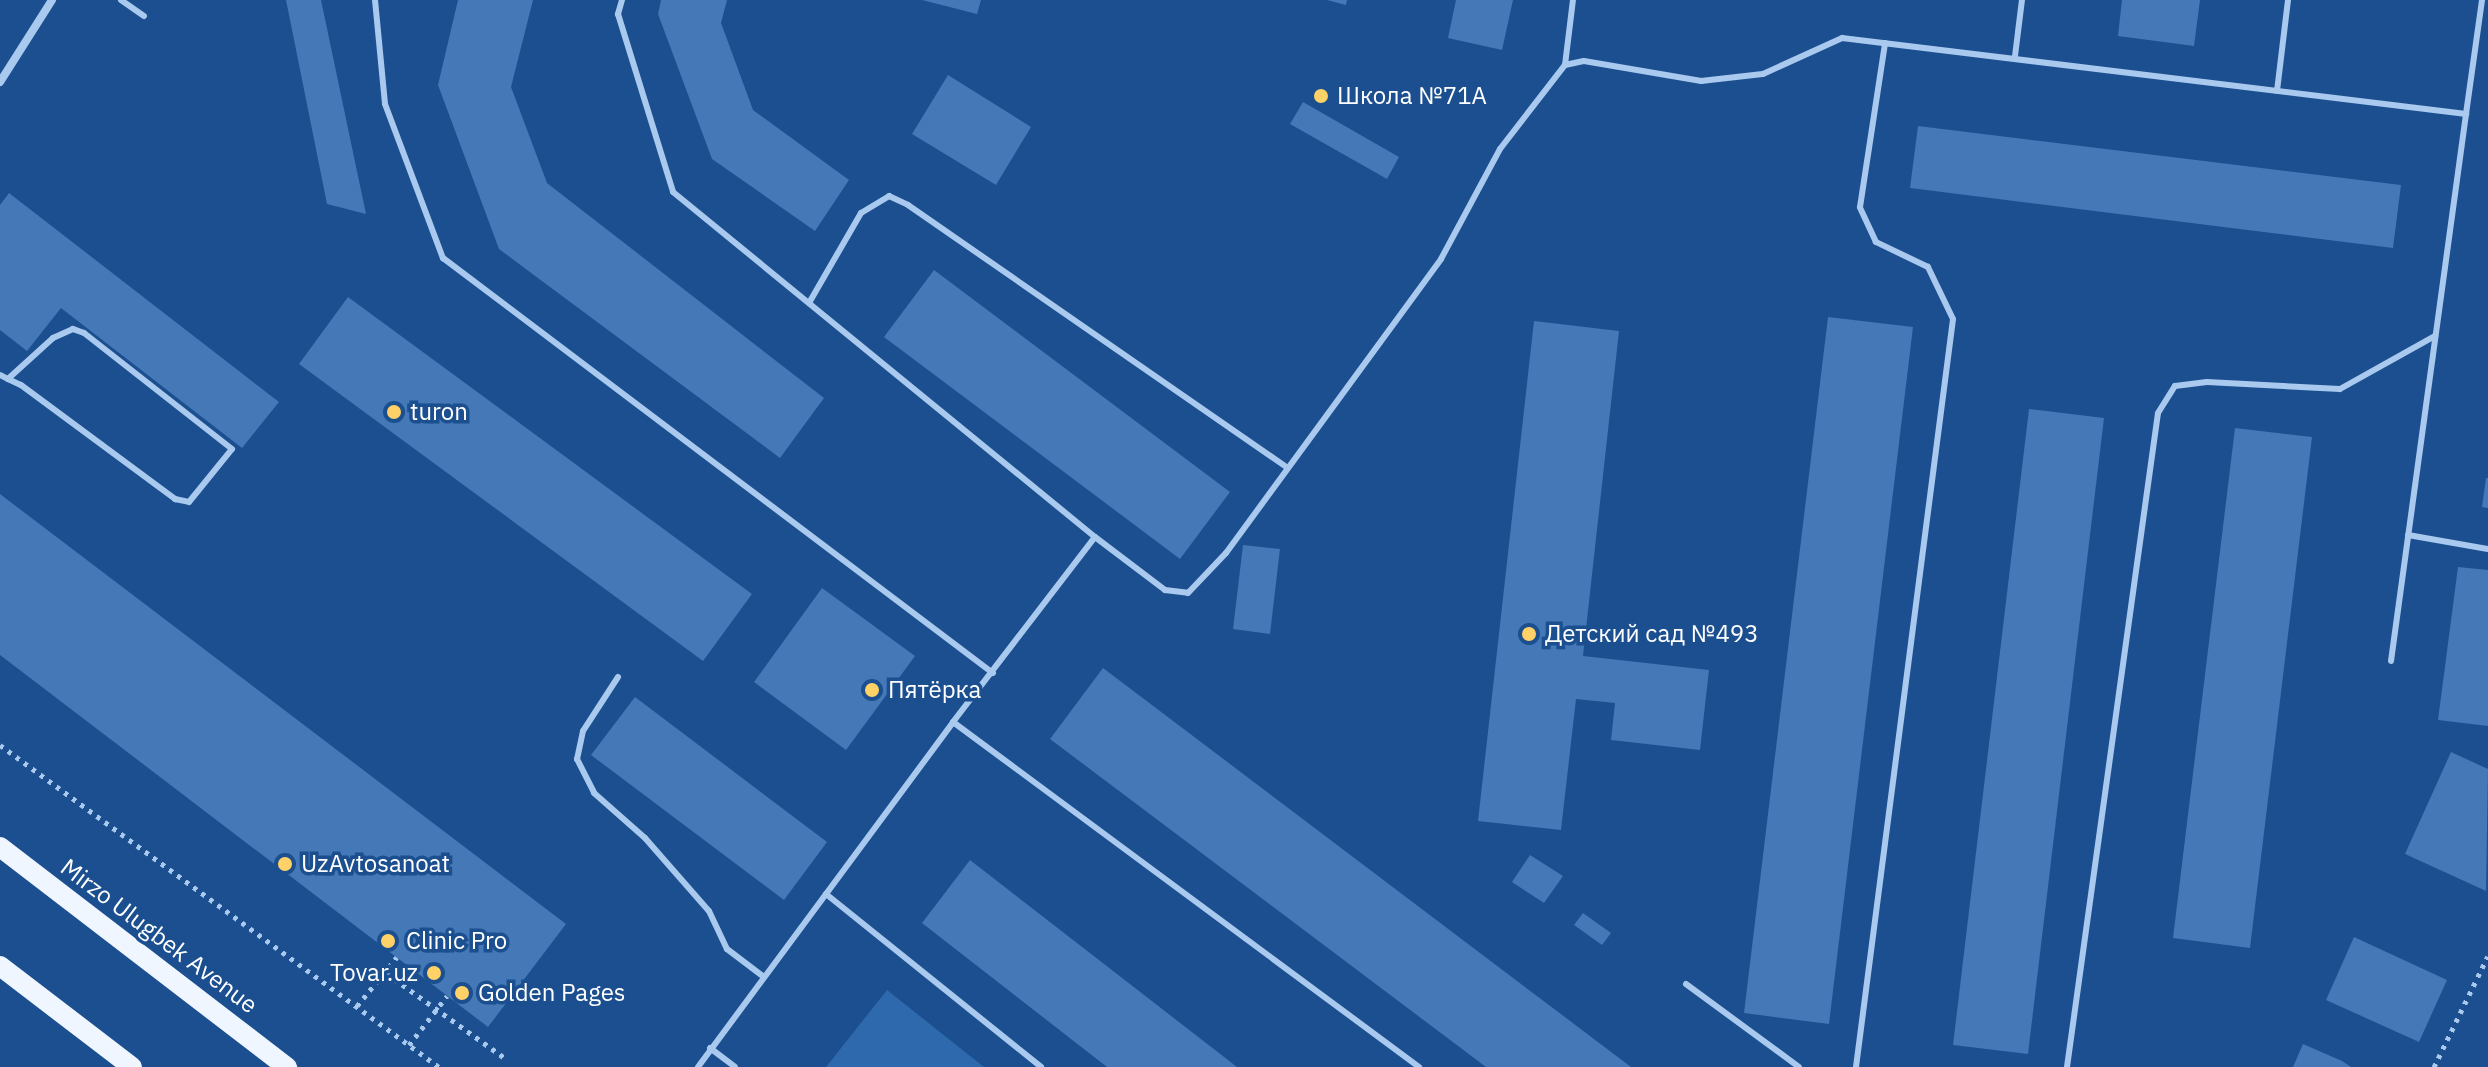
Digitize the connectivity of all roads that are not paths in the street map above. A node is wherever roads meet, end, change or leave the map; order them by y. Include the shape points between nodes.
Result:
1 (52, 0) edge
2 (121, 0) edge
3 (375, 0) edge
4 (622, 0) edge
5 (1573, 0) edge
6 (2022, 0) edge
7 (2288, 0) edge
8 (2482, 0) edge
9 (144, 16) dead end
10 (1885, 43) junction
11 (2015, 56) junction
12 (1565, 65) junction
13 (0, 82) edge
14 (2277, 91) junction
15 (2466, 114) junction
16 (809, 303) junction
17 (2435, 336) junction
18 (0, 375) edge
19 (8, 379) junction
20 (1286, 467) junction
21 (2408, 535) junction
22 (1095, 537) junction
23 (2488, 549) edge
24 (2391, 661) dead end
25 (993, 673) junction
26 (618, 677) dead end
27 (953, 722) junction
28 (0, 847) edge
29 (826, 894) junction
30 (0, 966) edge
31 (764, 977) junction
32 (1686, 984) dead end
33 (710, 1048) junction
34 (132, 1067) edge
35 (287, 1067) edge
36 (698, 1067) edge
37 (735, 1067) edge
38 (1041, 1067) edge
39 (1419, 1067) edge
40 (1799, 1067) edge
41 (1856, 1067) edge
42 (2067, 1067) edge

1 - 13 street
2 - 9 lane
3 - 25 lane via 385,104 443,258
4 - 16 lane via 618,14 673,192
5 - 12 lane
6 - 11 lane
7 - 14 lane
8 - 15 lane
10 - 11 lane
10 - 12 lane via 1842,38 1763,74 1701,81 1584,61
10 - 41 lane via 1860,207 1876,242 1928,267 1953,319
11 - 14 lane
12 - 20 lane via 1500,149 1441,259
14 - 15 lane
15 - 17 lane
16 - 20 lane via 861,213 889,196
16 - 22 lane
17 - 21 lane
17 - 42 lane via 2340,389 2197,383 2175,386 2158,413
18 - 19 lane
19 - 19 lane via 175,499 189,502 232,449 73,329 53,338
20 - 22 lane via 1226,553 1188,593 1165,590
21 - 23 lane
21 - 24 lane
22 - 25 lane
25 - 27 lane
26 - 31 lane via 583,731 577,759 594,793 645,838 709,911 727,949
27 - 29 lane
27 - 39 lane
28 - 35 main road, Mirzo Ulugbek Avenue
29 - 31 lane
29 - 38 lane
30 - 34 main road
31 - 33 lane
32 - 40 lane
33 - 36 lane
33 - 37 lane

